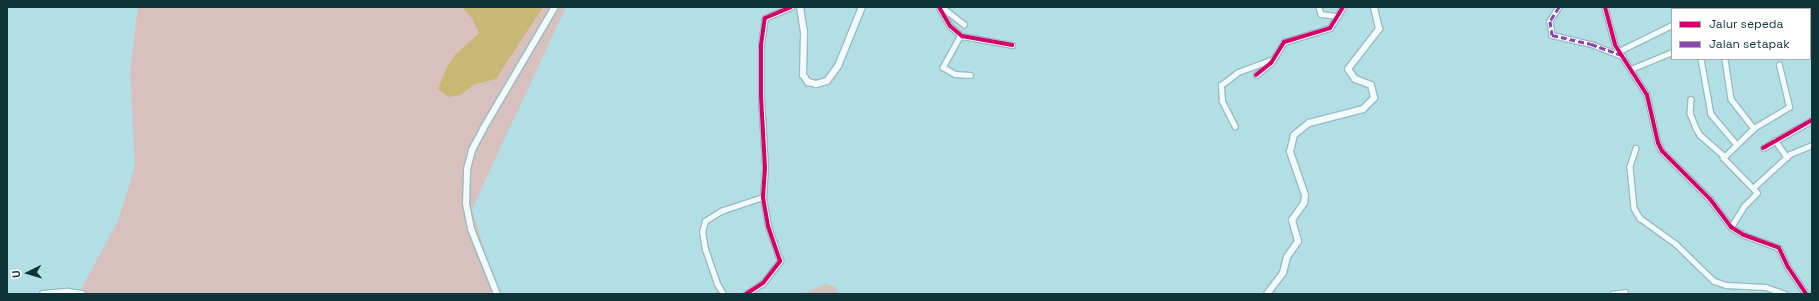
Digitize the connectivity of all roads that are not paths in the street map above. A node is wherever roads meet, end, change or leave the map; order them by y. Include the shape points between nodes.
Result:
1 (555, 7) edge
2 (791, 7) edge
3 (800, 7) edge
4 (862, 7) edge
5 (939, 7) edge
6 (942, 7) edge
7 (1319, 7) edge
8 (1343, 7) edge
9 (1374, 7) edge
10 (1559, 7) edge
11 (1605, 7) edge
12 (1338, 16) junction
13 (964, 24) dead end
14 (1671, 26) edge
15 (961, 35) junction
16 (1012, 45) dead end
17 (1620, 51) junction
18 (1671, 52) edge
19 (1623, 56) junction
20 (1273, 59) junction
21 (1701, 60) edge
22 (1725, 60) edge
23 (1779, 65) dead end
24 (1632, 69) junction
25 (970, 75) dead end
26 (1256, 75) dead end
27 (1691, 99) dead end
28 (1812, 120) edge
29 (1235, 127) dead end
30 (1754, 128) junction
31 (1775, 140) junction
32 (1736, 144) junction
33 (1812, 145) edge
34 (1636, 148) dead end
35 (1763, 148) dead end
36 (1724, 156) junction
37 (1787, 157) junction
38 (1753, 188) junction
39 (762, 197) junction
40 (1731, 227) junction
41 (1625, 292) dead end
42 (43, 294) edge
43 (82, 294) edge
44 (497, 294) edge
45 (724, 294) edge
46 (746, 294) edge
47 (1267, 294) edge
48 (1612, 294) edge
49 (1785, 294) edge
50 (1806, 294) edge

1 - 44 main road via 483,129 472,150 467,169 466,203 471,229
2 - 39 street via 771,13 763,21 760,85 765,168
3 - 4 main road via 804,32 803,75 808,82 816,84 827,81 838,66
5 - 15 street via 950,26
6 - 13 street
7 - 12 street via 1321,14
8 - 12 street
9 - 47 main road via 1379,29 1348,69 1355,79 1371,85 1374,98 1363,109 1309,124 1294,135 1290,152 1305,195 1304,203 1292,220 1298,241 1287,257 1283,273
10 - 19 street via 1550,21 1552,35 1591,44
11 - 17 street via 1612,38
12 - 20 street via 1327,29 1284,42
14 - 17 street
15 - 16 street via 976,40
15 - 25 street via 942,67 955,74
17 - 19 street
18 - 24 street
19 - 24 street
20 - 26 street
20 - 29 street via 1238,72 1222,86 1220,96
21 - 32 street via 1711,114
22 - 30 street via 1732,100
23 - 30 street via 1789,107
24 - 40 street via 1648,100 1660,147 1710,199
27 - 36 street via 1690,113 1700,135
28 - 31 street
30 - 32 street
31 - 35 street
31 - 37 street
32 - 36 street
33 - 37 street
34 - 49 street via 1630,167 1634,208 1640,218 1676,244 1714,281 1726,285 1765,287
36 - 38 street via 1724,160
37 - 38 street
38 - 40 street via 1756,194 1744,206
39 - 45 street via 721,211 704,221 702,232 705,250 717,284
39 - 46 street via 768,226 780,261 763,283
40 - 50 street via 1744,235 1779,248
41 - 48 street
42 - 43 main road

